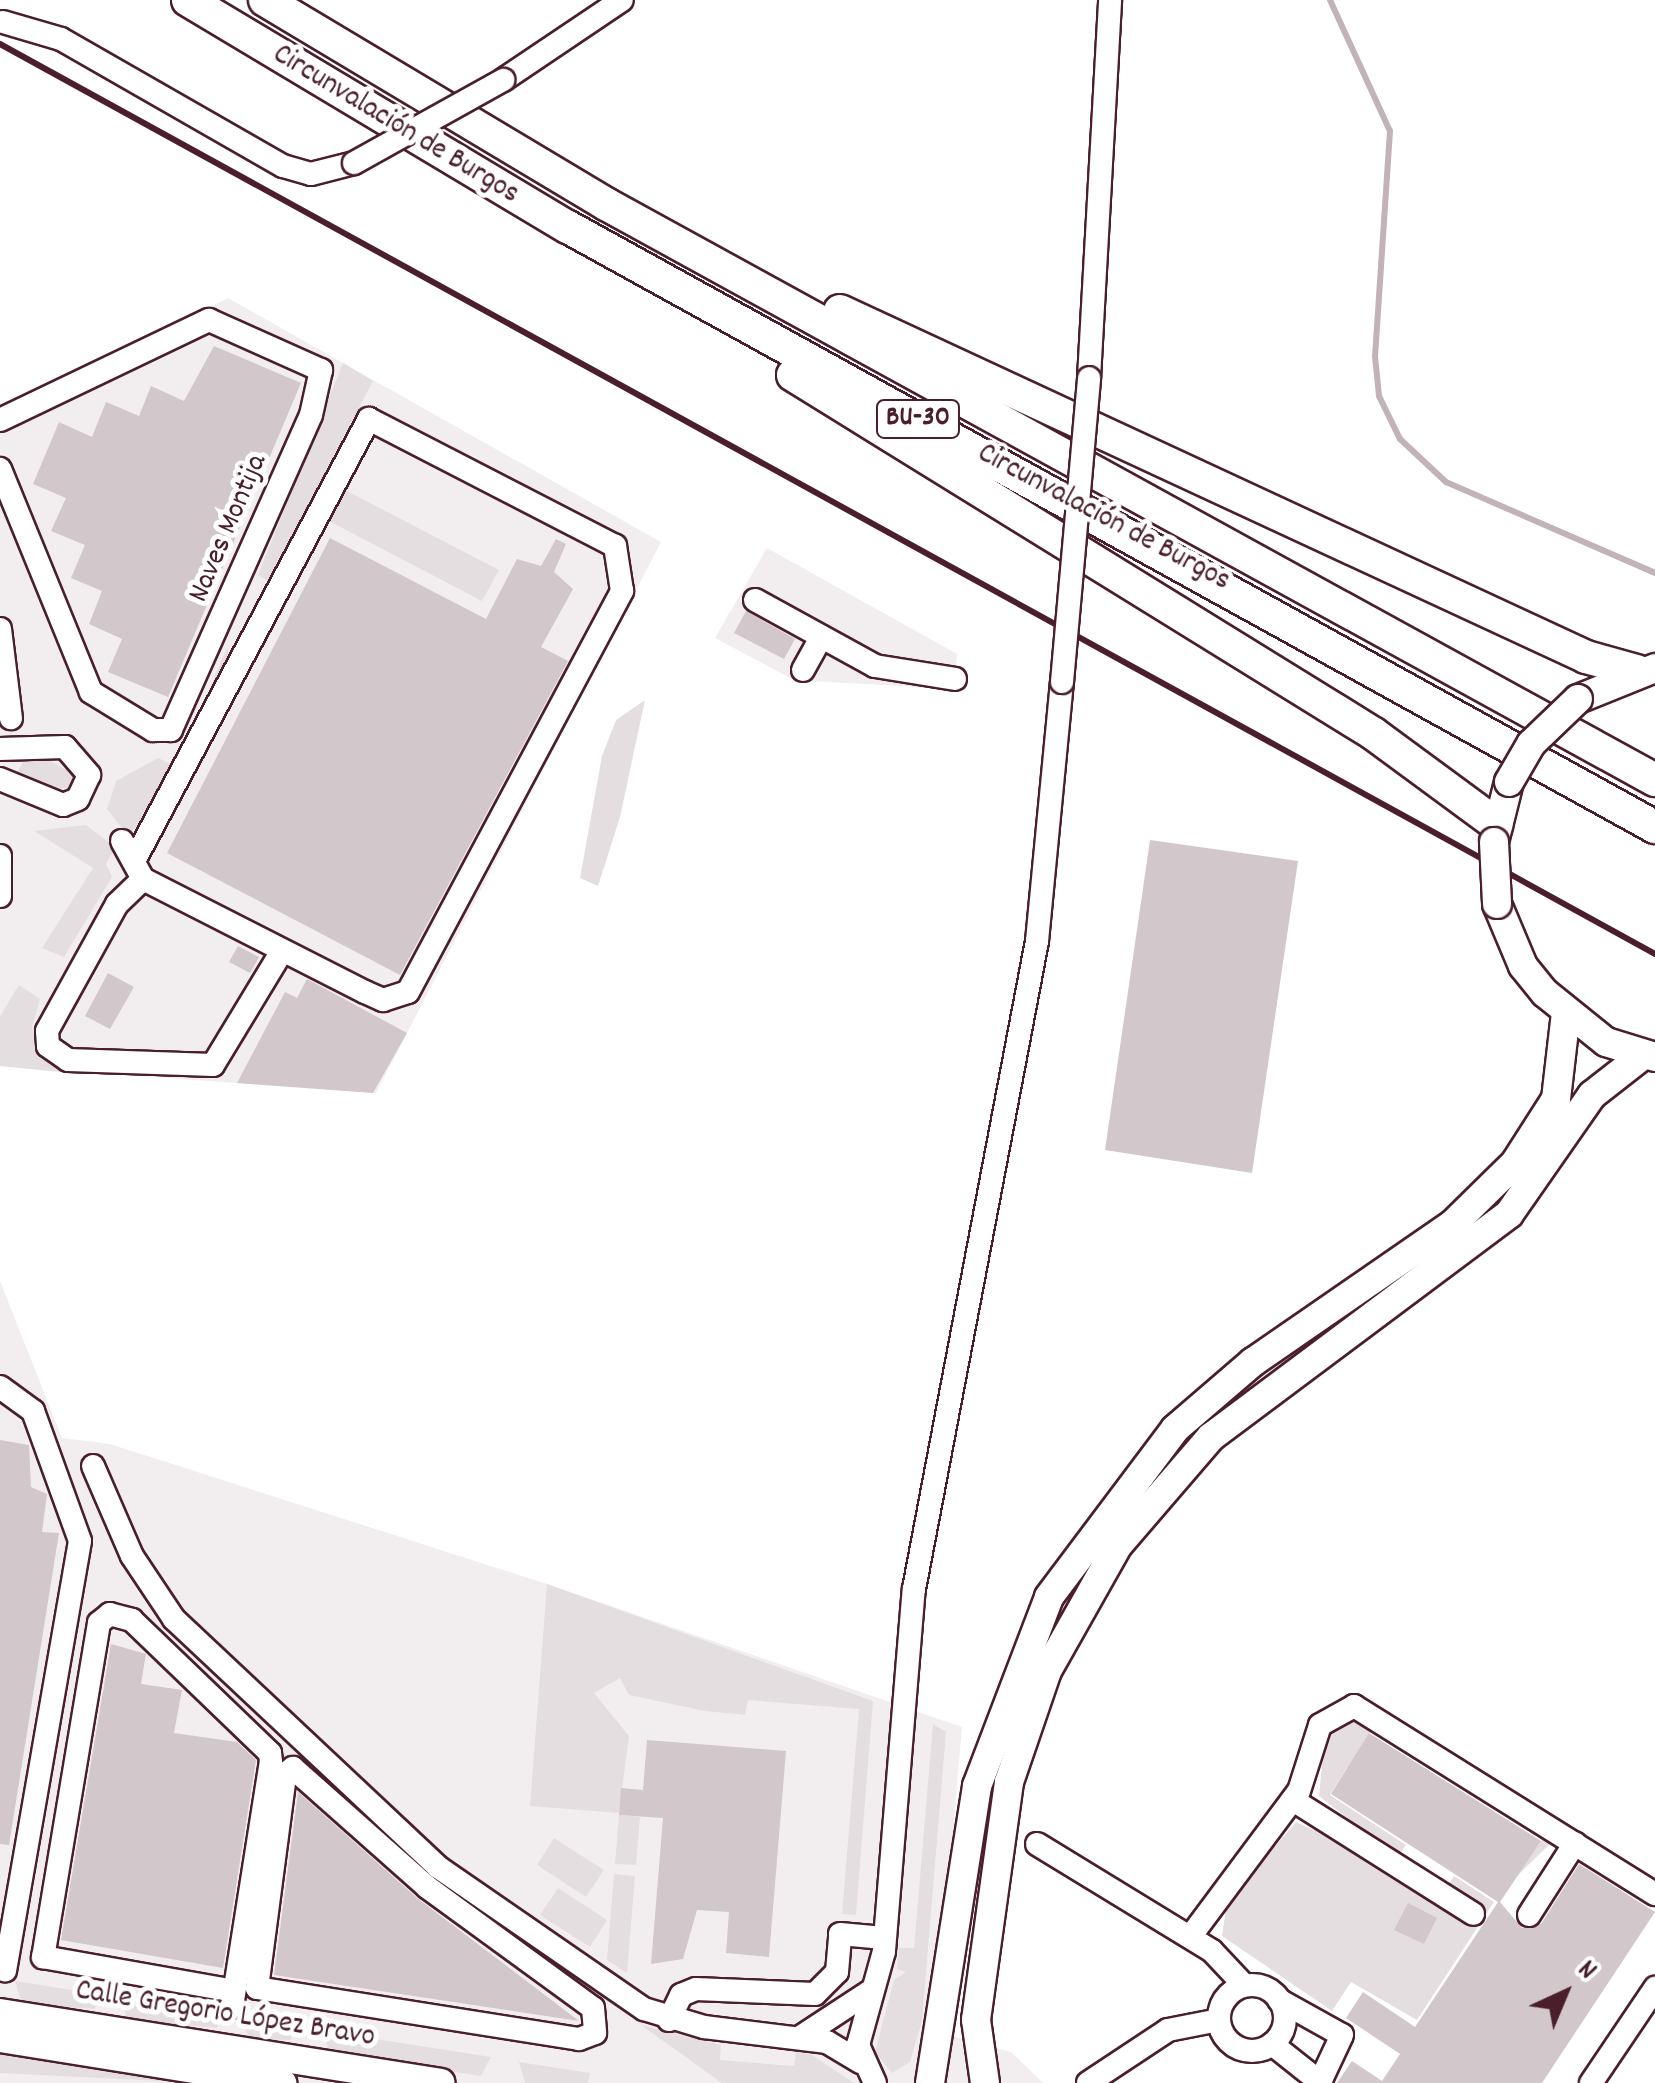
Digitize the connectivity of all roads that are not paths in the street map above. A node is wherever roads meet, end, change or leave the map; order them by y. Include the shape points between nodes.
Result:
1 (188, 0) edge
2 (265, 0) edge
3 (622, 0) edge
4 (1110, 0) edge
5 (3, 22) dead end
6 (606, 204) junction
7 (568, 228) junction
8 (0, 420) edge
9 (0, 469) edge
10 (755, 600) dead end
11 (0, 629) edge
12 (821, 637) junction
13 (803, 670) dead end
14 (1646, 670) edge
15 (955, 679) dead end
16 (11, 718) dead end
17 (2, 750) edge
18 (0, 778) edge
19 (1655, 780) edge
20 (1655, 827) edge
21 (1495, 833) junction
22 (0, 856) edge
23 (143, 879) junction
24 (0, 896) edge
25 (282, 950) junction
26 (1566, 1013) junction
27 (1649, 1056) edge
28 (0, 1387) edge
29 (93, 1466) dead end
30 (1293, 1800) junction
31 (1575, 1843) junction
32 (1036, 1844) dead end
33 (1655, 1894) edge
34 (6, 1912) edge
35 (1473, 1914) dead end
36 (1529, 1916) dead end
37 (1190, 1937) junction
38 (884, 1938) junction
39 (5, 1970) dead end
40 (112, 1980) joint
41 (1244, 1985) junction
42 (874, 1987) junction
43 (1655, 1988) edge
44 (1280, 2000) junction
45 (313, 2008) joint
46 (0, 2013) edge
47 (668, 2020) junction
48 (1219, 2020) junction
49 (802, 2036) junction
50 (0, 2038) edge
51 (1272, 2044) junction
52 (860, 2062) junction
53 (1320, 2082) edge
54 (282, 2083) edge
55 (440, 2083) edge
56 (875, 2083) edge
57 (930, 2083) edge
58 (984, 2083) edge
59 (1088, 2083) edge
60 (1591, 2083) edge

1 - 7 highway, Circunvalación de Burgos / BU-30
2 - 6 highway, Circunvalación de Burgos / BU-30
3 - 5 street, bridge via 503,80 354,163 312,174 284,166 60,39
4 - 38 street, bridge via 1089,378 1024,1019 914,1589
6 - 14 highway via 1586,658
6 - 19 highway, Circunvalación de Burgos / BU-30
7 - 20 highway, Circunvalación de Burgos / BU-30
7 - 21 highway via 672,304 1374,734
8 - 9 street, Naves Montija via 209,320 321,370 311,415 183,717 148,741 91,692
10 - 12 street
11 - 16 street
12 - 13 street
12 - 15 street via 896,672
14 - 21 main road, bridge via 1578,699 1545,728 1509,782
17 - 18 street
17 - 18 street via 65,747 85,762 88,786 78,799 51,806
21 - 26 main road, bridge via 1498,904 1522,966
22 - 24 street
23 - 25 street
23 - 25 street via 117,904 47,1032 48,1046 68,1060 213,1065
23 - 25 street via 130,848 369,419 615,546 622,590 417,984 382,1000
26 - 27 main road
26 - 57 main road via 1556,1099 1515,1163 1453,1224 1188,1416 1099,1520 1049,1596 977,1786
27 - 58 main road via 1592,1094 1538,1182 1488,1232 1199,1449 1084,1598 1028,1719 1002,1812 976,2020
28 - 34 street via 33,1411 80,1541
29 - 47 street via 150,1590 202,1648 438,1867 579,1970
30 - 31 street via 1320,1725 1354,1706
30 - 35 street
30 - 37 street
31 - 33 street
31 - 36 street
32 - 37 street
34 - 39 street
37 - 41 street
38 - 42 street
38 - 47 street via 840,1934 838,1972 824,1989 802,1996 696,1989 681,1994
40 - 40 street via 50,1962 42,1950 99,1623 120,1613 270,1754 233,1999
41 - 44 street
41 - 48 street via 1222,2002
42 - 49 street
42 - 52 street
43 - 60 street
44 - 51 street via 1284,2026
44 - 53 street via 1342,2035
45 - 45 street via 253,1981 284,1774 293,1768 466,1918 592,2008 599,2023 579,2039 510,2039
46 - 55 main road, Calle Gregorio López Bravo
47 - 49 street
48 - 51 street via 1234,2046
48 - 59 street via 1168,2030
49 - 52 street
50 - 54 main road, Calle Gregorio López Bravo
51 - 53 street
52 - 56 street

